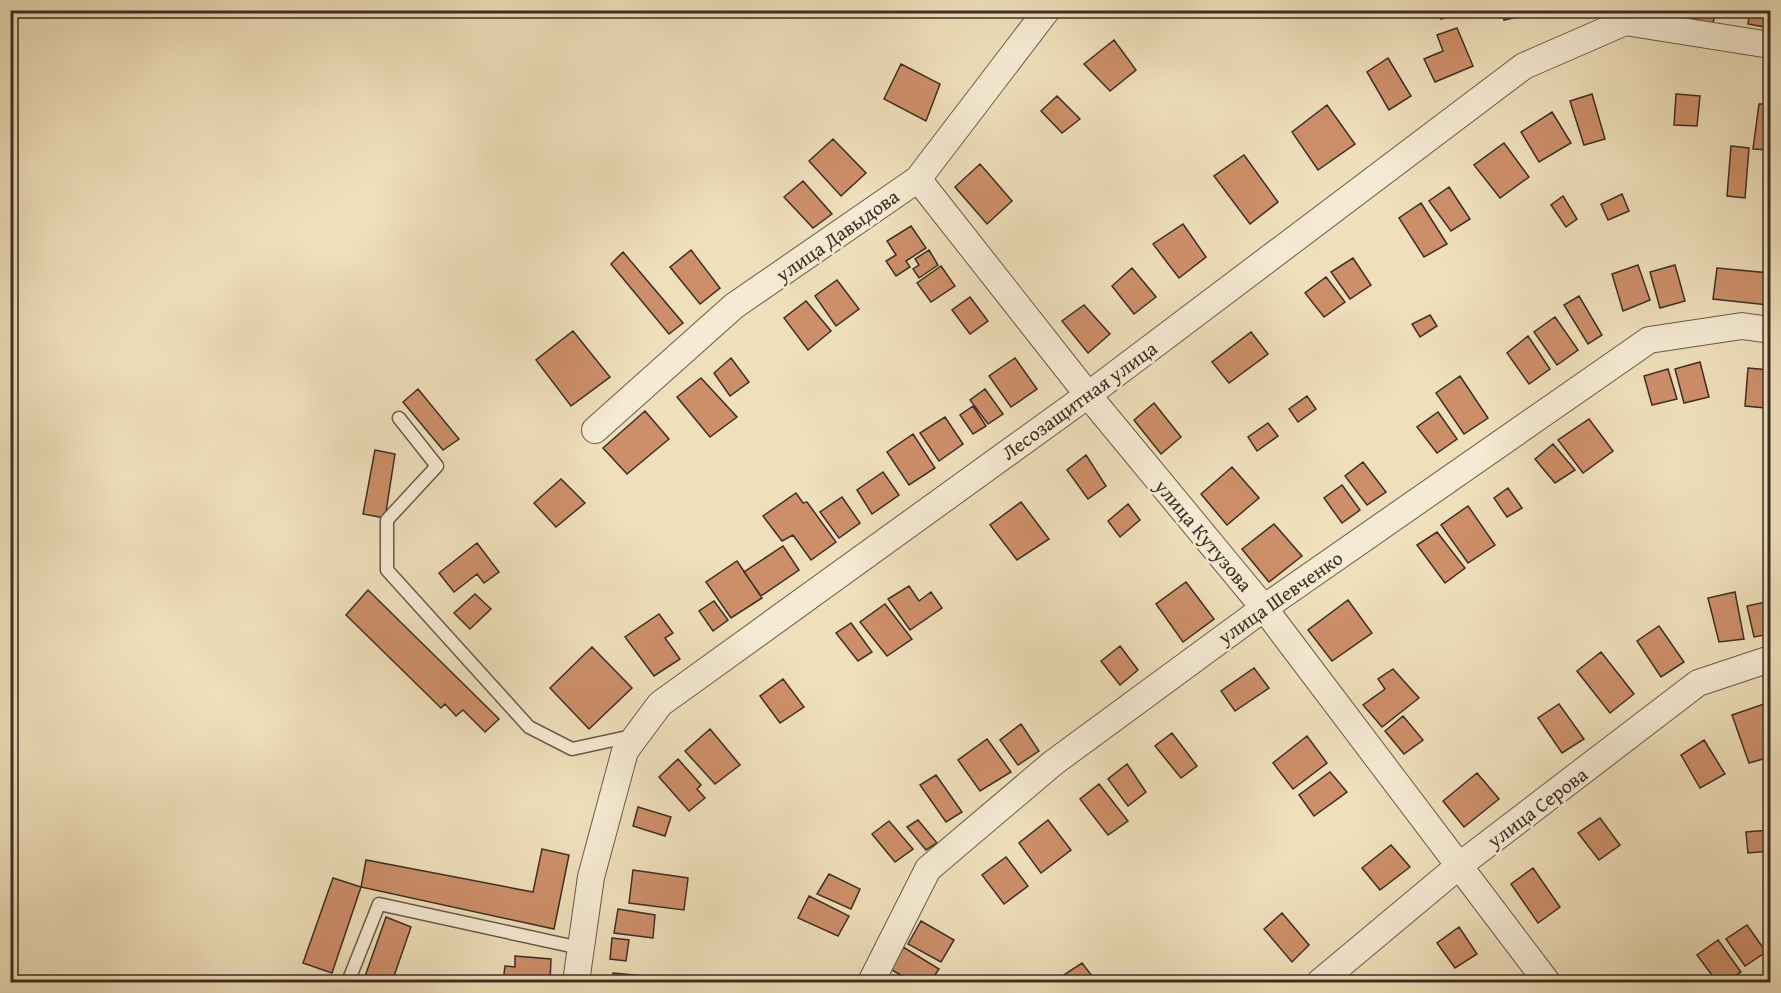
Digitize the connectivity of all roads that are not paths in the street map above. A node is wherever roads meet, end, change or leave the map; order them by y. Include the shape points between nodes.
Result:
1 (1047, 10) edge
2 (1770, 45) edge
3 (918, 179) junction
4 (1770, 330) edge
5 (1088, 395) junction
6 (399, 418) dead end
7 (595, 430) dead end
8 (1264, 608) junction
9 (1770, 659) edge
10 (636, 735) junction
11 (1460, 865) junction
12 (580, 948) junction
13 (348, 982) edge
14 (576, 982) edge
15 (871, 982) edge
16 (1320, 982) edge
17 (1547, 982) edge

1 - 3 street, улица Давыдова
2 - 5 street, Лесозащитная улица via 1625,22 1524,66
3 - 5 street, улица Кутузова
3 - 7 street, улица Давыдова via 735,306
4 - 8 street, улица Шевченко via 1742,326 1648,340
5 - 8 street, улица Кутузова
5 - 10 street, Лесозащитная улица via 660,704
6 - 10 lane via 437,466 387,520 387,570 529,727 572,749
8 - 11 street, улица Кутузова
8 - 15 street, улица Шевченко via 1053,763 928,869
9 - 11 street, улица Серова via 1698,683
10 - 12 street, Лесозащитная улица via 625,750 594,866
11 - 16 street, улица Серова
11 - 17 street, улица Кутузова
12 - 13 lane via 379,904
12 - 14 street, Лесозащитная улица

